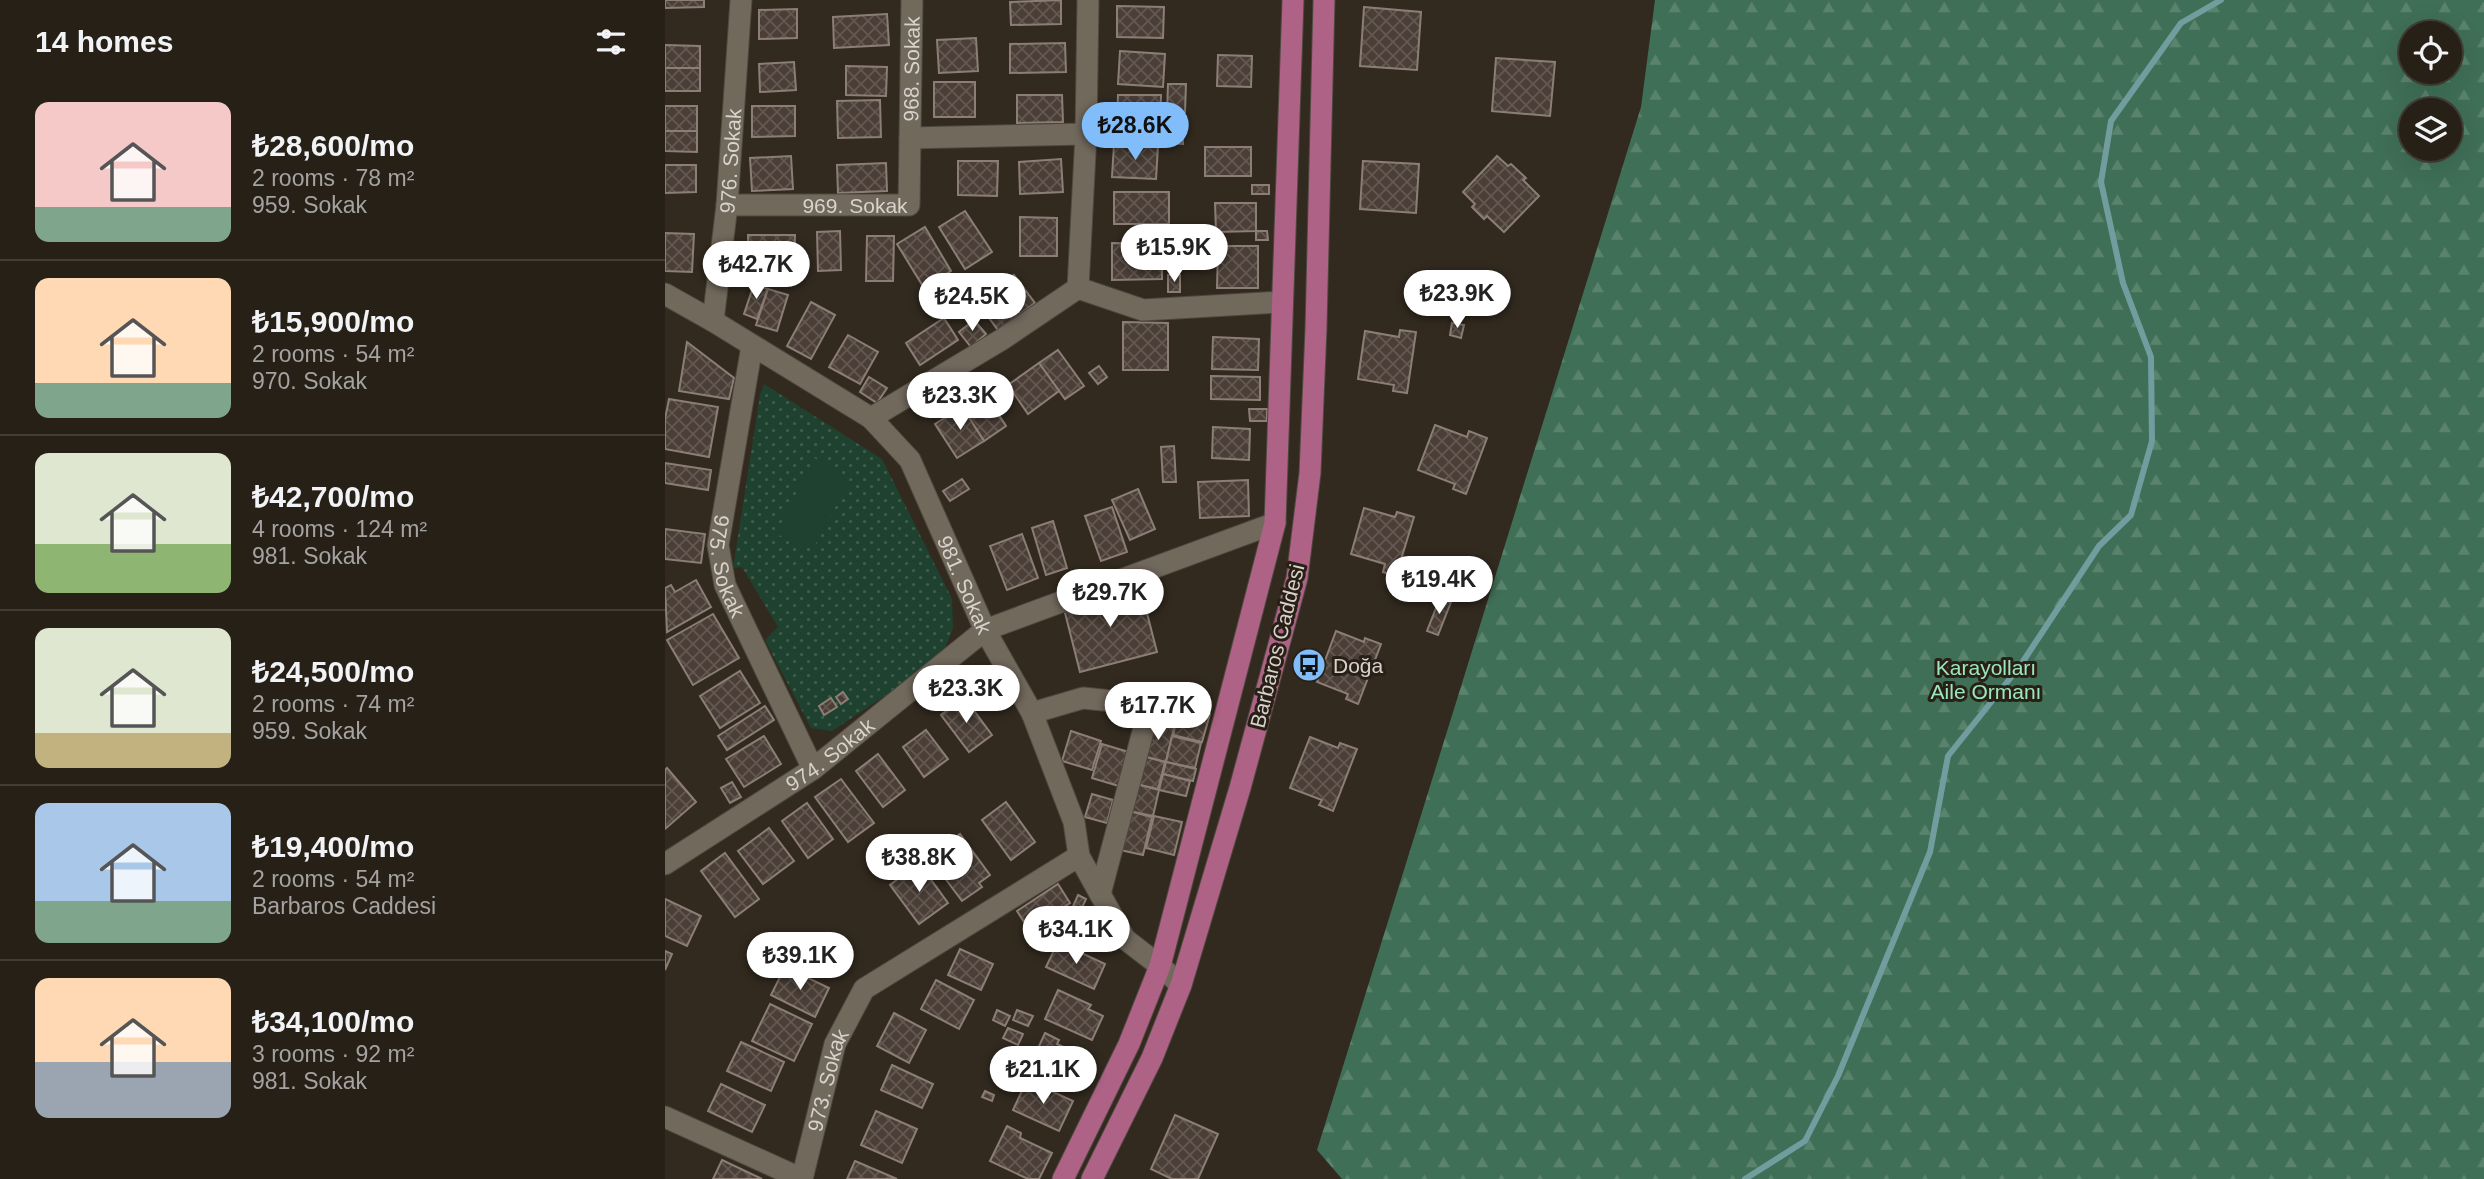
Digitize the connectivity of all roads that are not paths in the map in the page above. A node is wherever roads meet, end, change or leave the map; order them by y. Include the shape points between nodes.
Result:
1 (741, 0) edge
2 (912, 0) edge
3 (1087, 0) edge
4 (1293, 0) edge
5 (1324, 0) edge
6 (1086, 134) junction
7 (910, 138) junction
8 (727, 205) junction
9 (1078, 288) junction
10 (665, 295) edge
11 (1282, 302) junction
12 (713, 321) junction
13 (752, 346) junction
14 (871, 418) junction
15 (1275, 523) junction
16 (985, 630) junction
17 (1032, 713) junction
18 (813, 769) junction
19 (1079, 856) junction
20 (665, 864) edge
21 (1100, 894) junction
22 (1160, 966) junction
23 (1181, 985) junction
24 (665, 1117) edge
25 (802, 1179) edge
26 (1063, 1179) edge
27 (1092, 1179) edge

1 - 8 street, 976. Sokak
2 - 7 street, 968. Sokak
3 - 6 street
4 - 11 main road, Barbaros Caddesi
5 - 23 main road, Barbaros Caddesi via 1312,433 1297,578
6 - 7 street
6 - 9 street
7 - 8 street, 969. Sokak via 908,205
8 - 12 street, 976. Sokak
9 - 11 street via 1143,310
9 - 14 street
10 - 12 street, 981. Sokak
11 - 15 main road, Barbaros Caddesi
12 - 13 street, 981. Sokak
13 - 14 street, 981. Sokak
13 - 18 street, 975. Sokak via 717,545 725,585
14 - 16 street, 981. Sokak via 910,460
15 - 16 street, 974. Sokak
15 - 22 main road, Barbaros Caddesi
16 - 17 street, 981. Sokak
16 - 18 street, 974. Sokak
17 - 19 street, 981. Sokak via 1074,822
17 - 21 street via 1083,698 1150,705
18 - 20 street, 974. Sokak
19 - 21 street, 981. Sokak
19 - 25 street, 973. Sokak via 864,989 835,1044
21 - 22 street, 981. Sokak via 1125,939
22 - 23 street, 981. Sokak
22 - 26 main road, Barbaros Caddesi via 1129,1044
23 - 27 main road, Barbaros Caddesi via 1152,1058
24 - 25 street

